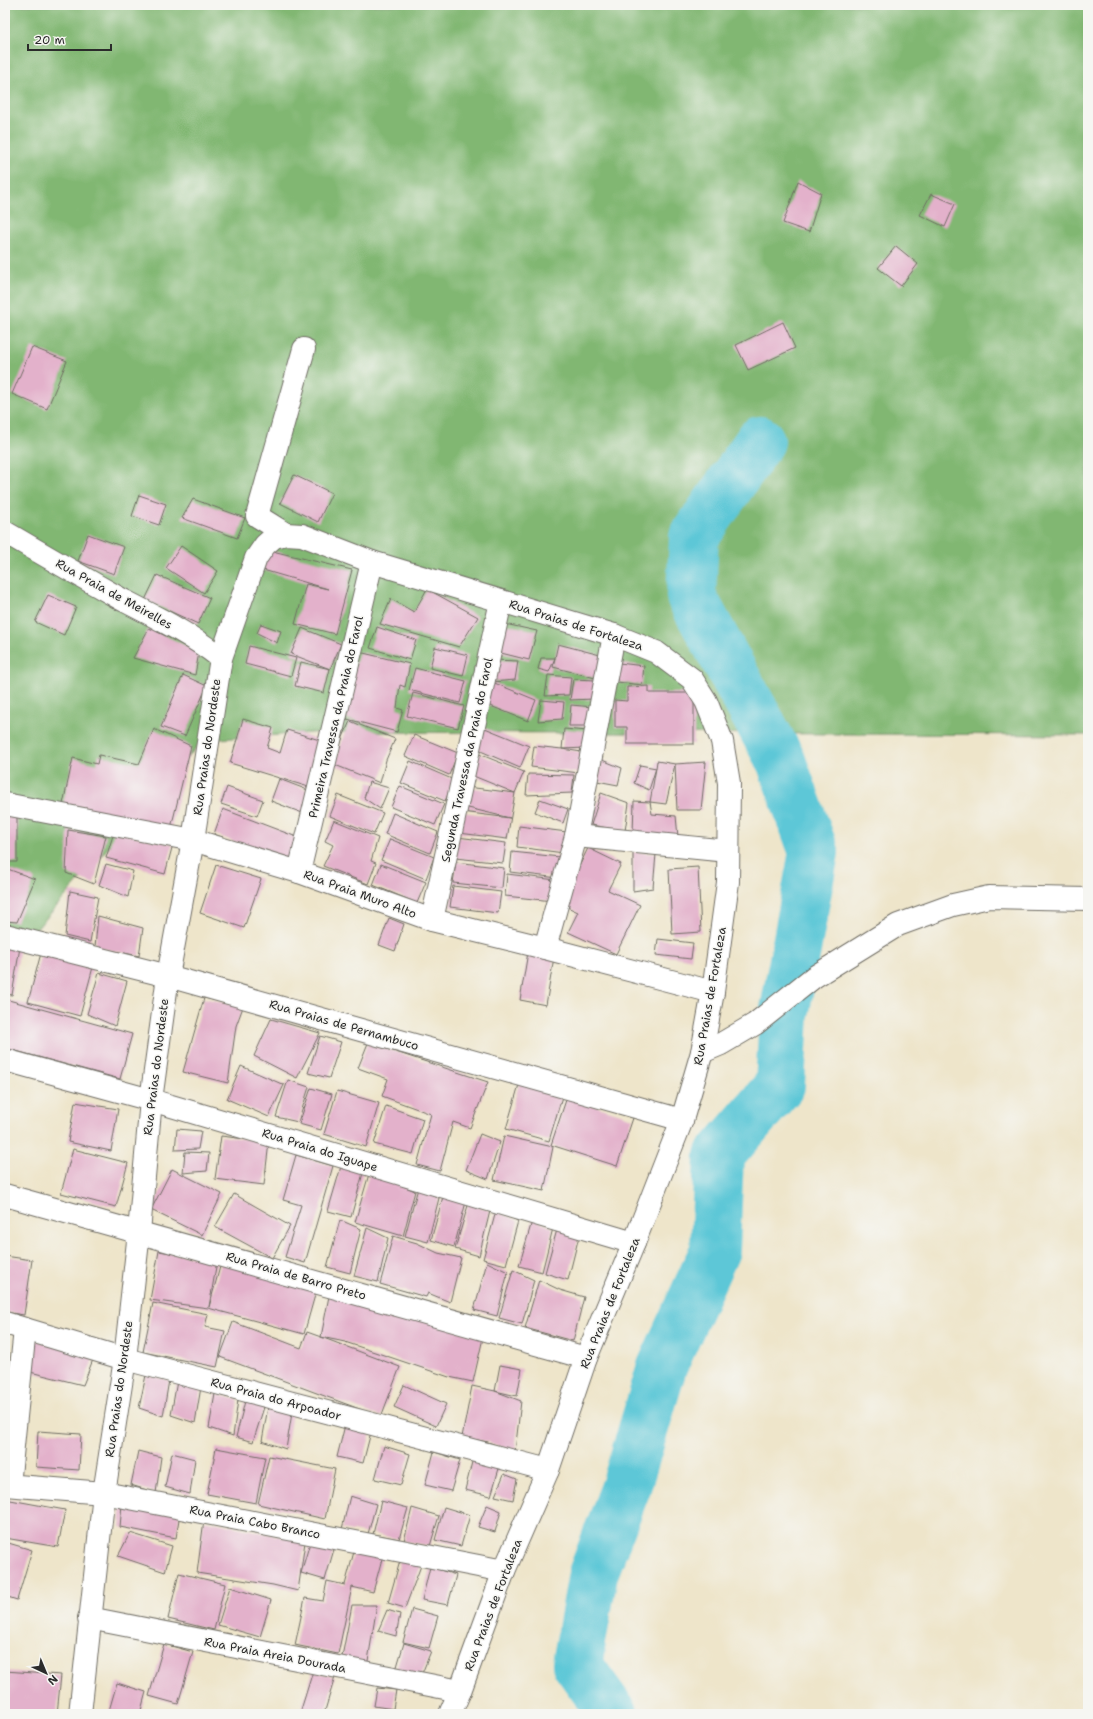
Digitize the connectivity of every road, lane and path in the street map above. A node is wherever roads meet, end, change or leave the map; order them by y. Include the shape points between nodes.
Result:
1 (304, 349) dead end
2 (5, 532) edge
3 (286, 534) junction
4 (372, 562) junction
5 (501, 601) junction
6 (614, 635) junction
7 (221, 658) junction
8 (5, 804) edge
9 (576, 836) junction
10 (193, 840) junction
11 (728, 851) junction
12 (299, 872) junction
13 (1088, 898) edge
14 (432, 920) junction
15 (5, 935) edge
16 (545, 948) junction
17 (168, 976) junction
18 (713, 992) junction
19 (702, 1052) junction
20 (5, 1060) edge
21 (151, 1100) junction
22 (682, 1120) junction
23 (5, 1195) edge
24 (139, 1232) junction
25 (634, 1243) junction
26 (15, 1326) edge
27 (586, 1358) junction
28 (125, 1359) junction
29 (548, 1470) junction
30 (7, 1485) edge
31 (104, 1492) junction
32 (504, 1571) junction
33 (89, 1618) junction
34 (460, 1691) junction
35 (80, 1714) edge
36 (450, 1714) edge

1 - 3 street via 257,516
2 - 7 street, Rua Praia de Meirelles via 176,628
3 - 4 street via 302,535
3 - 7 street, Rua Praias do Nordeste via 274,537 256,558
4 - 5 street, Rua Praias de Fortaleza
4 - 12 street, Primeira Travessa da Praia do Farol
5 - 6 street, Rua Praias de Fortaleza
5 - 14 street, Segunda Travessa da Praia do Farol
6 - 9 street
6 - 11 street, Rua Praias de Fortaleza via 656,652 678,667 692,679 706,701 722,741 729,783
7 - 10 street, Rua Praias do Nordeste
8 - 10 street, Rua Praia Muro Alto
9 - 11 street
9 - 16 street
10 - 12 street, Rua Praia Muro Alto
10 - 17 street, Rua Praias do Nordeste
11 - 18 street, Rua Praias de Fortaleza via 728,882
12 - 14 street, Rua Praia Muro Alto
13 - 19 street via 989,897 953,905 898,924 814,977 755,1024
14 - 16 street, Rua Praia Muro Alto
15 - 17 street, Rua Praias de Pernambuco
16 - 18 street, Rua Praia Muro Alto
17 - 21 street, Rua Praias do Nordeste
17 - 22 street, Rua Praias de Pernambuco
18 - 19 street, Rua Praias de Fortaleza
19 - 22 street, Rua Praias de Fortaleza
20 - 21 street, Rua Praia do Iguape
21 - 24 street, Rua Praias do Nordeste
21 - 25 street, Rua Praia do Iguape
22 - 25 street, Rua Praias de Fortaleza
23 - 24 street, Rua Praia de Barro Preto
24 - 27 street, Rua Praia de Barro Preto
24 - 28 street, Rua Praias do Nordeste
25 - 27 street, Rua Praias de Fortaleza
26 - 28 street, Rua Praia do Arpoador
26 - 30 street
27 - 29 street, Rua Praias de Fortaleza
28 - 29 street, Rua Praia do Arpoador
28 - 31 street, Rua Praias do Nordeste
29 - 32 street, Rua Praias de Fortaleza
30 - 31 street, Rua Praia Cabo Branco
31 - 32 street, Rua Praia Cabo Branco
31 - 33 street, Rua Praias do Nordeste
32 - 34 street, Rua Praias de Fortaleza
33 - 34 street, Rua Praia Areia Dourada
33 - 35 street, Rua Praias do Nordeste
34 - 36 street, Rua Praias de Fortaleza

